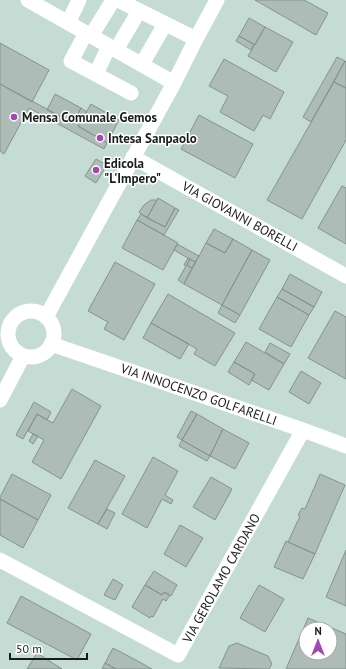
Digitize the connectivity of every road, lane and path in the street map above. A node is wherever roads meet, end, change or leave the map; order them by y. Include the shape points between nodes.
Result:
1 (28, 0) edge
2 (79, 0) edge
3 (113, 0) edge
4 (118, 0) edge
5 (217, 0) edge
6 (45, 4) edge
7 (139, 11) junction
8 (68, 23) junction
9 (165, 24) junction
10 (88, 34) junction
11 (196, 39) junction
12 (113, 48) junction
13 (142, 64) junction
14 (96, 74) junction
15 (174, 83) junction
16 (131, 92) dead end
17 (133, 157) junction
18 (346, 276) edge
19 (46, 317) junction
20 (4, 328) edge
21 (51, 344) junction
22 (23, 356) junction
23 (0, 400) edge
24 (303, 430) junction
25 (346, 446) edge
26 (0, 560) edge

1 - 6 street
2 - 8 street
3 - 10 street
4 - 7 street
5 - 11 street
6 - 8 street
7 - 9 street
7 - 12 street
8 - 10 street
9 - 11 street
9 - 13 street
10 - 12 street
10 - 14 street via 71,61
11 - 15 street
12 - 13 street
12 - 14 street
13 - 15 street
14 - 16 street
15 - 17 street
17 - 18 street, VIA GIOVANNI BORELLI
17 - 19 street
19 - 20 street via 27,312 20,314
19 - 21 street via 53,330
20 - 22 street via 13,348
21 - 22 street via 42,354
21 - 24 street, VIA INNOCENZO GOLFARELLI
22 - 23 street
24 - 25 street, VIA INNOCENZO GOLFARELLI
24 - 26 street, VIA GEROLAMO CARDANO via 178,655

